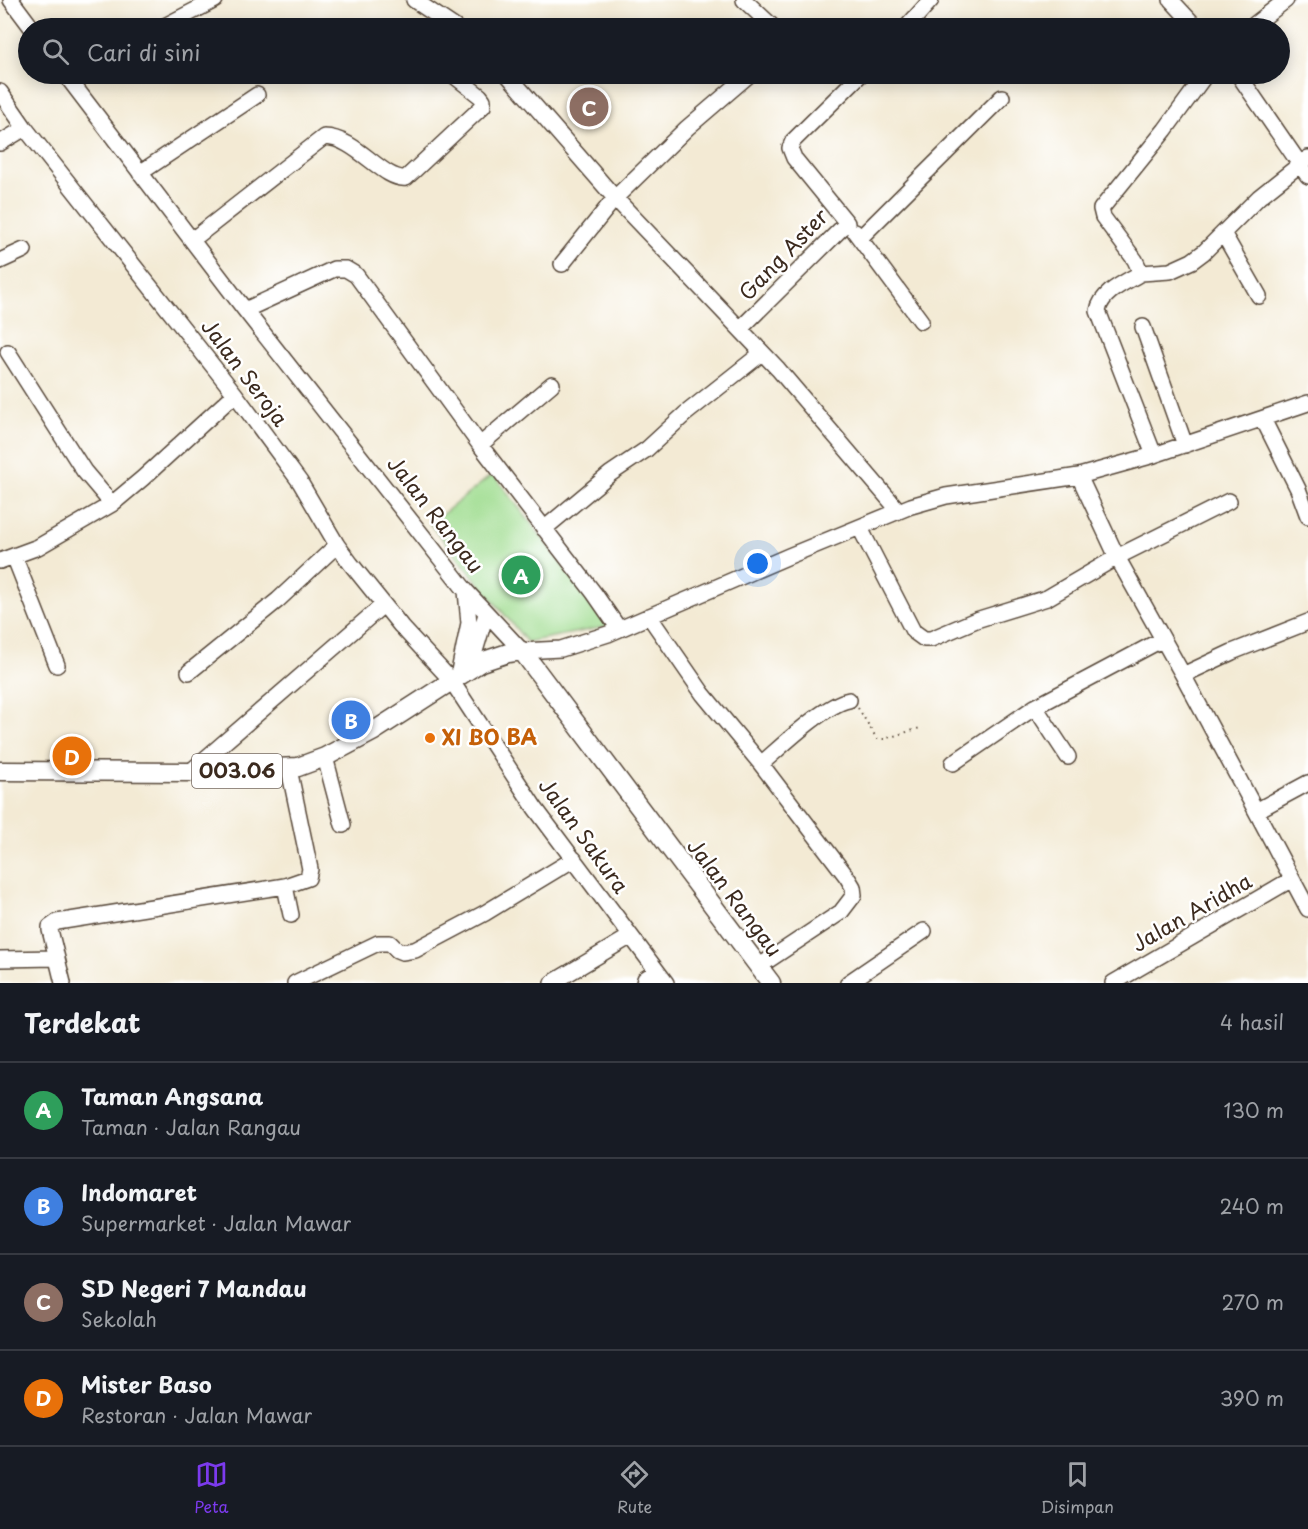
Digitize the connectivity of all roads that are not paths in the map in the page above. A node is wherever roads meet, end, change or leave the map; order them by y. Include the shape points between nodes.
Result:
1 (11, 0) edge
2 (215, 0) edge
3 (414, 0) edge
4 (744, 0) edge
5 (931, 0) edge
6 (1171, 0) edge
7 (1286, 0) edge
8 (24, 18) edge
9 (180, 18) edge
10 (441, 18) edge
11 (763, 18) edge
12 (915, 18) edge
13 (1188, 18) edge
14 (1263, 18) edge
15 (76, 84) edge
16 (465, 84) edge
17 (516, 84) edge
18 (738, 84) edge
19 (851, 84) edge
20 (1199, 84) edge
21 (1245, 84) edge
22 (0, 92) edge
23 (257, 95) dead end
24 (1002, 97) dead end
25 (25, 128) junction
26 (0, 143) edge
27 (1306, 165) edge
28 (140, 173) junction
29 (615, 198) junction
30 (847, 223) junction
31 (1223, 233) junction
32 (861, 238) junction
33 (192, 240) junction
34 (24, 250) dead end
35 (0, 261) edge
36 (562, 264) dead end
37 (1141, 273) junction
38 (1259, 296) dead end
39 (245, 310) junction
40 (921, 321) dead end
41 (1143, 327) dead end
42 (740, 329) junction
43 (8, 352) dead end
44 (762, 353) junction
45 (552, 384) dead end
46 (236, 394) junction
47 (1308, 403) edge
48 (1263, 419) junction
49 (1185, 445) junction
50 (480, 446) junction
51 (1154, 454) junction
52 (1079, 476) junction
53 (1229, 501) dead end
54 (112, 504) junction
55 (899, 511) junction
56 (1308, 516) edge
57 (860, 528) junction
58 (544, 529) junction
59 (337, 546) junction
60 (1117, 556) junction
61 (7, 559) edge
62 (466, 591) junction
63 (383, 604) junction
64 (486, 614) junction
65 (649, 616) junction
66 (1308, 622) edge
67 (619, 629) junction
68 (1163, 639) junction
69 (555, 654) junction
70 (57, 665) dead end
71 (532, 666) junction
72 (189, 672) dead end
73 (1184, 675) junction
74 (459, 676) junction
75 (849, 700) road end
76 (1035, 707) junction
77 (1068, 757) dead end
78 (325, 758) junction
79 (953, 763) dead end
80 (761, 764) junction
81 (289, 769) junction
82 (0, 771) edge
83 (190, 772) junction
84 (1308, 783) edge
85 (1256, 811) junction
86 (343, 825) dead end
87 (573, 859) junction
88 (1292, 879) junction
89 (285, 886) junction
90 (1308, 909) edge
91 (291, 915) dead end
92 (924, 931) dead end
93 (631, 936) junction
94 (56, 958) junction
95 (0, 959) edge
96 (758, 967) junction
97 (661, 977) edge
98 (63, 983) edge
99 (295, 983) edge
100 (552, 983) edge
101 (644, 983) edge
102 (771, 983) edge
103 (848, 983) edge
104 (1113, 983) edge

1 - 8 street
2 - 9 street
3 - 10 street
4 - 11 street
5 - 12 street
6 - 13 street
7 - 14 street
15 - 28 street, Jalan Rangau
16 - 33 street via 480,96 483,106 406,178 394,177 336,137 324,137
17 - 29 street
18 - 29 street
19 - 30 street, Gang Aster via 790,148
20 - 37 street via 1101,209
21 - 27 street
22 - 25 street, Jalan Seroja
23 - 28 street
24 - 32 street
25 - 26 street
25 - 46 street, Jalan Seroja
27 - 31 street via 1259,196
28 - 33 street, Jalan Rangau
29 - 36 street
29 - 42 street
30 - 32 street
30 - 42 street, Gang Aster
31 - 37 street via 1181,267
31 - 38 street
32 - 40 street
33 - 39 street, Jalan Rangau
34 - 35 street
37 - 51 street via 1107,294 1098,311
39 - 50 street via 316,276 346,269 368,289
39 - 62 street, Jalan Rangau
41 - 49 street
42 - 44 street
43 - 54 street via 84,471
44 - 55 street
44 - 58 street
45 - 50 street
46 - 54 street
46 - 59 street, Jalan Seroja via 300,482
47 - 48 street
48 - 49 street
48 - 56 street
49 - 51 street
50 - 58 street
51 - 52 street
52 - 55 street via 946,496
52 - 60 street
53 - 60 street
54 - 61 street via 39,547
55 - 57 street
57 - 60 street via 913,631 924,639 1047,598
57 - 65 street
58 - 67 street
59 - 63 street, Jalan Seroja
59 - 72 street
60 - 68 street
61 - 70 street
62 - 64 street, Jalan Rangau
62 - 74 street via 469,623
63 - 74 street, Jalan Seroja
63 - 83 street
64 - 71 street, Jalan Rangau
64 - 74 street
65 - 67 street
65 - 80 street via 703,694
66 - 73 street
67 - 69 street
68 - 73 street
68 - 76 street
69 - 71 street
69 - 71 street via 544,668
71 - 74 main road, 003.06 via 508,653 481,662
71 - 96 main road, Jalan Rangau
73 - 85 street
74 - 78 main road, 003.06 via 374,732
74 - 87 street, Jalan Sakura via 535,808
75 - 80 street via 807,725
76 - 77 street
76 - 79 street
78 - 81 main road, 003.06
78 - 86 street
80 - 96 street via 847,877 854,895 841,912
81 - 83 main road, 003.06
81 - 89 street via 310,876
82 - 83 main road, 003.06
84 - 85 street
85 - 88 street
87 - 93 street, Jalan Sakura
87 - 99 street via 415,950 402,952 390,943 378,943
88 - 90 street
88 - 104 street, Jalan Aridha
89 - 91 street
89 - 94 street via 57,922 50,927
92 - 103 street
93 - 97 street, Jalan Sakura
93 - 100 street
94 - 95 street
94 - 98 street
96 - 102 main road, Jalan Rangau
97 - 101 street via 645,979

